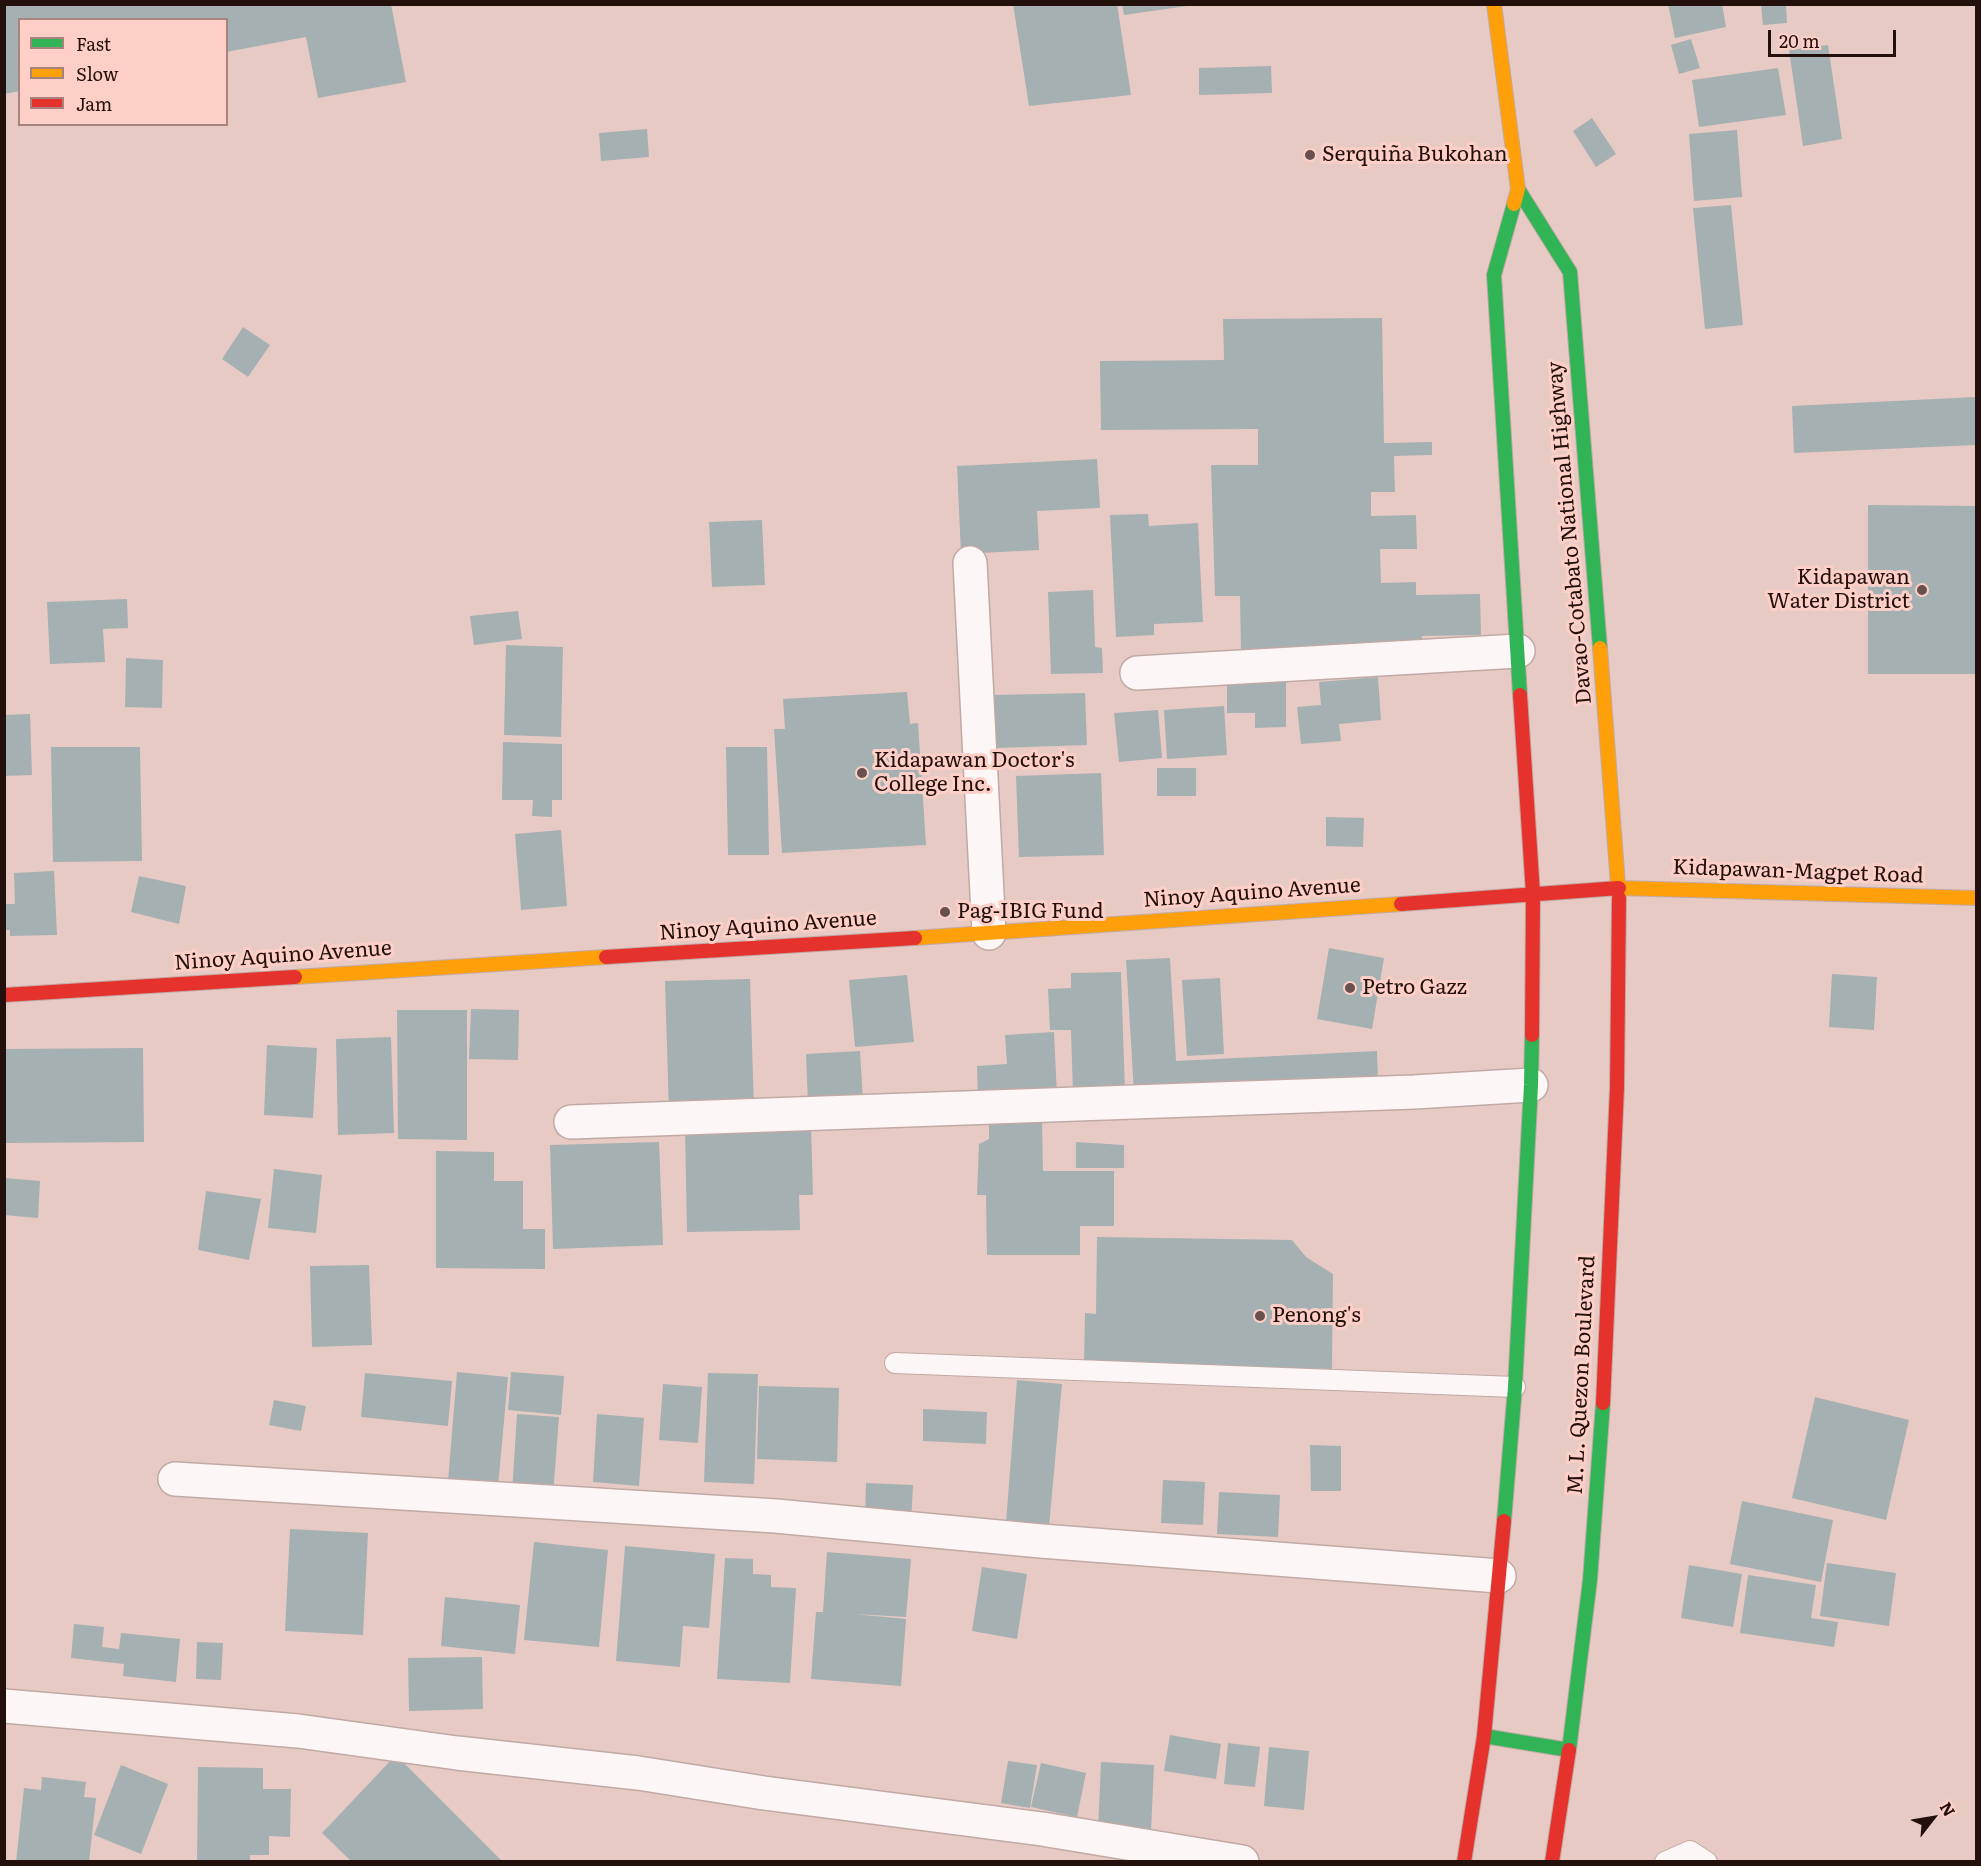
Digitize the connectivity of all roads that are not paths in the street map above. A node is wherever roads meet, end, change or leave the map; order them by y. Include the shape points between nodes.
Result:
1 (1494, 4) edge
2 (1518, 189) junction
3 (970, 563) dead end
4 (1518, 651) junction
5 (1137, 673) dead end
6 (1619, 888) junction
7 (1533, 894) junction
8 (1977, 898) edge
9 (989, 933) junction
10 (4, 995) edge
11 (1531, 1085) junction
12 (571, 1122) dead end
13 (895, 1363) dead end
14 (1515, 1387) junction
15 (175, 1479) dead end
16 (1499, 1576) junction
17 (4, 1706) edge
18 (1484, 1736) junction
19 (1569, 1750) junction
20 (1242, 1862) edge
21 (1464, 1862) edge
22 (1552, 1862) edge
23 (1665, 1862) edge
24 (1707, 1862) edge

1 - 2 main road, Davao-Cotabato National Highway
2 - 4 main road, Davao-Cotabato National Highway via 1494,275
2 - 6 main road, Davao-Cotabato National Highway via 1570,272
3 - 9 street
4 - 5 street
4 - 7 main road, Davao-Cotabato National Highway
6 - 7 main road, Kidapawan-Magpet Road
6 - 8 main road, Kidapawan-Magpet Road
6 - 19 main road, M. L. Quezon Boulevard via 1617,1088 1604,1391 1590,1580
7 - 9 main road, Ninoy Aquino Avenue
7 - 11 main road
9 - 10 main road, Ninoy Aquino Avenue
11 - 12 street
11 - 14 main road
13 - 14 lane
14 - 16 main road
15 - 16 street via 776,1516
16 - 18 main road
17 - 20 street via 298,1731 638,1773 1042,1829
18 - 19 main road
18 - 21 main road
19 - 22 main road, M. L. Quezon Boulevard
23 - 24 lane via 1690,1851

